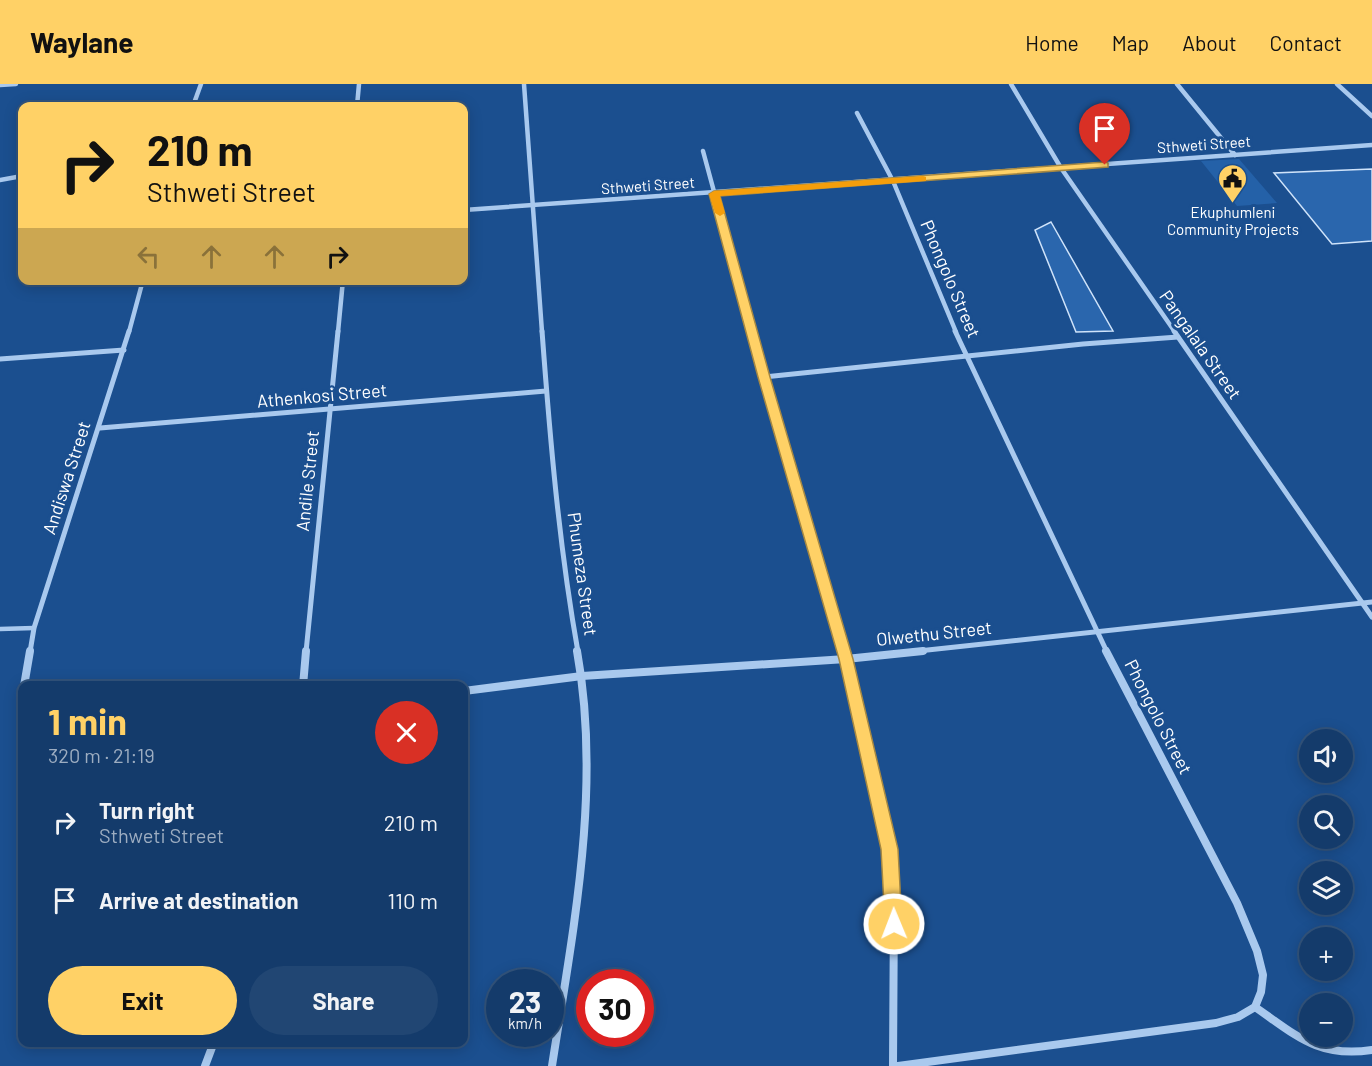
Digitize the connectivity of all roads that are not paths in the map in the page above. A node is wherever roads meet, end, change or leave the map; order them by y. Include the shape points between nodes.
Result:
1 (16, 84) edge
2 (201, 84) edge
3 (359, 84) edge
4 (524, 84) edge
5 (1011, 84) edge
6 (1177, 84) edge
7 (1337, 84) edge
8 (0, 85) edge
9 (194, 102) edge
10 (357, 102) edge
11 (857, 113) dead end
12 (1372, 116) edge
13 (1372, 145) edge
14 (704, 151) dead end
15 (1235, 155) junction
16 (1061, 168) junction
17 (18, 177) edge
18 (0, 180) edge
19 (893, 181) junction
20 (714, 194) junction
21 (531, 205) junction
22 (468, 210) edge
23 (142, 285) edge
24 (344, 285) edge
25 (1178, 337) junction
26 (124, 350) junction
27 (966, 356) junction
28 (0, 359) edge
29 (764, 377) junction
30 (546, 391) junction
31 (332, 410) junction
32 (100, 428) junction
33 (1372, 602) edge
34 (1362, 603) junction
35 (1372, 617) edge
36 (34, 628) junction
37 (0, 629) edge
38 (1096, 631) junction
39 (846, 659) junction
40 (582, 676) junction
41 (25, 681) edge
42 (304, 681) edge
43 (468, 690) edge
44 (1255, 1007) junction
45 (212, 1047) edge
46 (1372, 1050) edge
47 (205, 1066) edge
48 (552, 1066) edge
49 (893, 1066) edge
50 (898, 1066) edge

1 - 8 street
2 - 9 street
3 - 10 street
4 - 21 street, Phumeza Street
5 - 16 street, Pangalala Street
6 - 15 street
7 - 12 street
11 - 19 street, Phongolo Street
13 - 15 street, Sthweti Street
14 - 20 street
15 - 16 street, Sthweti Street
16 - 19 street, Sthweti Street
16 - 25 street, Pangalala Street
17 - 18 street
19 - 20 street, Sthweti Street
19 - 27 street, Phongolo Street
20 - 21 street, Sthweti Street
20 - 29 street
21 - 22 street, Sthweti Street
21 - 30 street, Phumeza Street
23 - 26 street, Andiswa Street
24 - 31 street, Andile Street
25 - 27 street
25 - 34 street, Pangalala Street
26 - 28 street
26 - 32 street, Andiswa Street
27 - 29 street
27 - 38 street, Phongolo Street
29 - 39 street
30 - 31 street, Athenkosi Street
30 - 40 street, Phumeza Street via 566,587
31 - 32 street, Athenkosi Street
31 - 42 street, Andile Street
32 - 36 street, Andiswa Street
33 - 34 street, Olwethu Street
34 - 35 street, Pangalala Street
34 - 38 street, Olwethu Street
36 - 37 lane
36 - 41 street, Andiswa Street
38 - 39 street, Olwethu Street
38 - 44 street, Phongolo Street via 1237,903 1263,975
39 - 40 street, Olwethu Street
39 - 49 street via 889,849 894,900
40 - 43 street, Olwethu Street
40 - 48 street, Phumeza Street via 587,792 570,950
44 - 46 street via 1302,1038 1332,1052
44 - 50 street via 1216,1023
45 - 47 street

